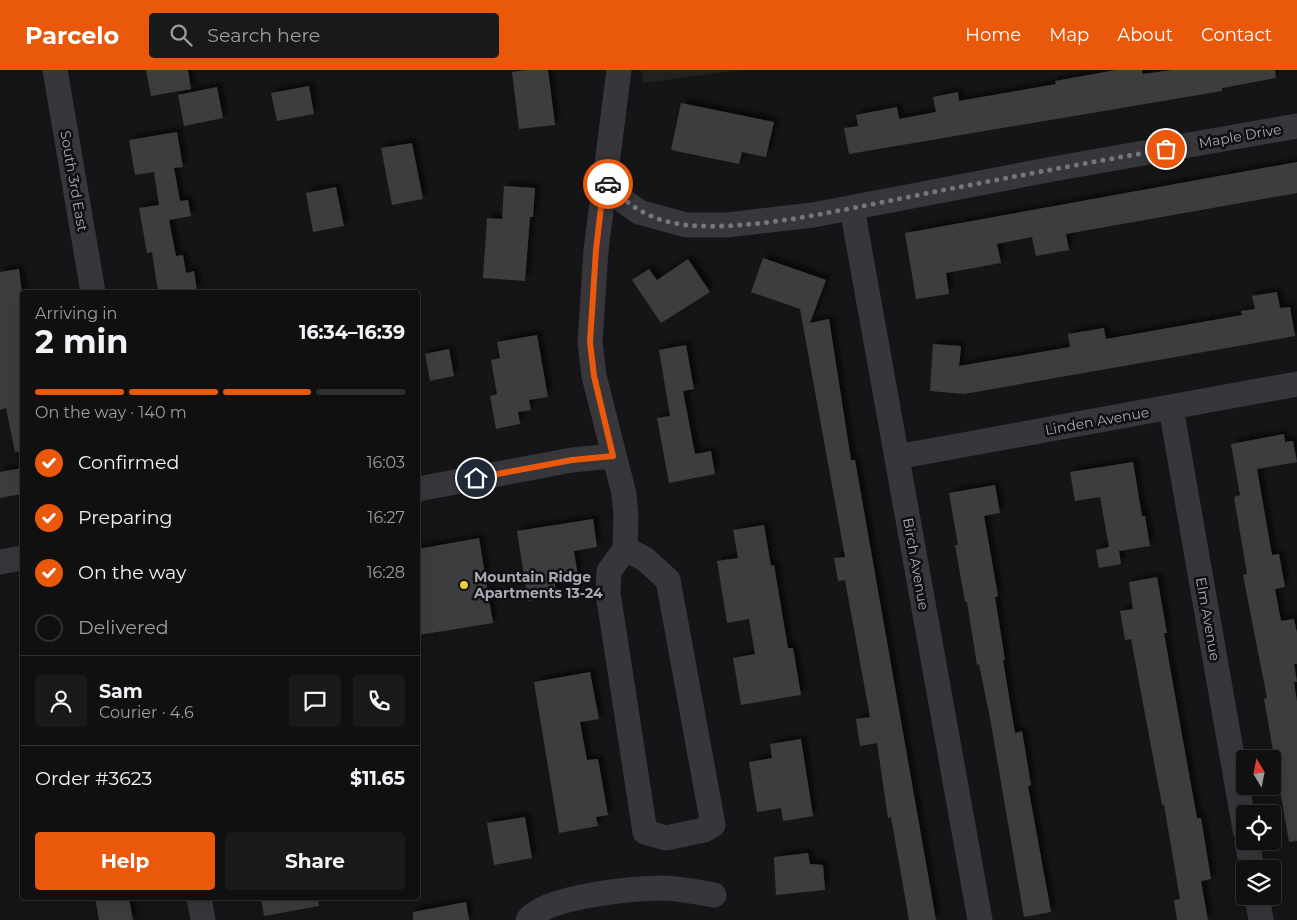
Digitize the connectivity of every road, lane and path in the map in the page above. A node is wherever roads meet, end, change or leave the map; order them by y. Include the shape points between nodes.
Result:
1 (55, 70) edge
2 (618, 70) edge
3 (1297, 126) edge
4 (604, 181) junction
5 (852, 208) junction
6 (94, 290) edge
7 (1297, 384) edge
8 (1171, 408) junction
9 (613, 456) junction
10 (897, 457) junction
11 (420, 489) edge
12 (625, 549) junction
13 (20, 558) edge
14 (0, 562) edge
15 (1241, 805) edge
16 (714, 895) dead end
17 (199, 900) edge
18 (1258, 905) edge
19 (203, 920) edge
20 (528, 920) edge
21 (980, 920) edge
22 (1261, 920) edge

1 - 6 street, South 3rd East
2 - 4 street
3 - 5 street, Maple Drive
4 - 5 street, Maple Drive via 640,212 686,225 726,225
4 - 9 street via 590,342 594,376
5 - 10 street, Birch Avenue
7 - 8 street, Linden Avenue
8 - 10 street, Linden Avenue
8 - 15 street, Elm Avenue
9 - 11 street via 572,460
9 - 12 street via 624,494
10 - 21 street, Birch Avenue
12 - 12 street via 645,559 668,580 713,825 704,830 666,838 645,832 608,593 609,571
13 - 14 street
16 - 20 street via 674,889 625,889 557,903 531,915
17 - 19 street
18 - 22 street

